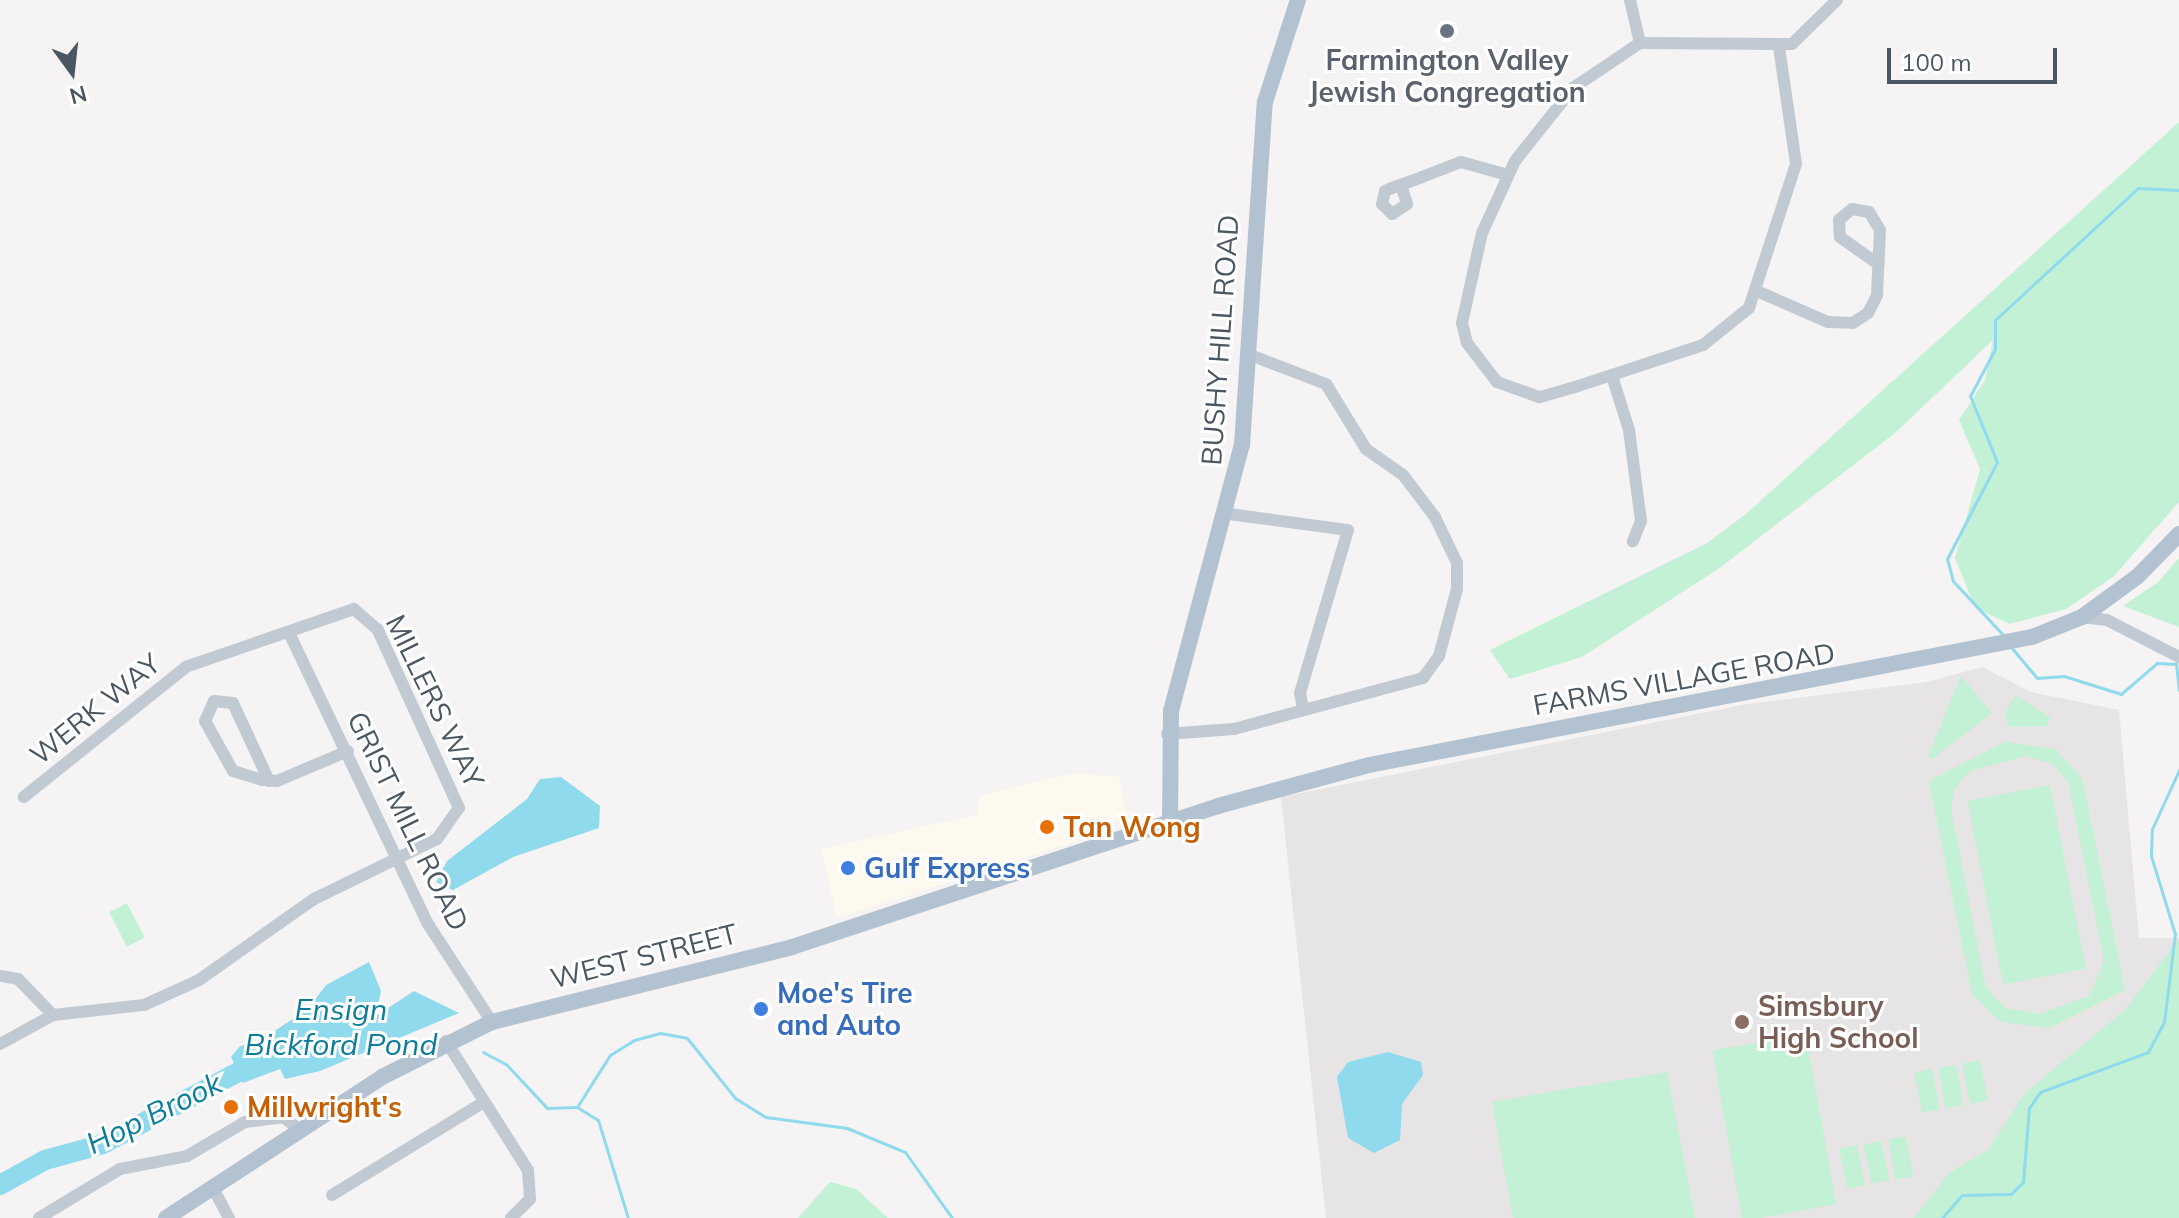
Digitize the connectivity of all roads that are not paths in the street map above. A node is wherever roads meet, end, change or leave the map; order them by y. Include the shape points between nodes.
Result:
1 (1298, 0) edge
2 (1630, 0) edge
3 (1837, 0) edge
4 (1640, 43) junction
5 (1779, 47) junction
6 (1508, 175) junction
7 (1401, 185) dead end
8 (1878, 264) junction
9 (1759, 292) junction
10 (1250, 355) junction
11 (1612, 376) junction
12 (1229, 514) junction
13 (2179, 534) edge
14 (1633, 541) dead end
15 (2082, 617) junction
16 (291, 637) junction
17 (2179, 657) edge
18 (1303, 708) junction
19 (1167, 734) junction
20 (348, 751) junction
21 (269, 781) junction
22 (24, 797) dead end
23 (1170, 824) junction
24 (397, 859) junction
25 (0, 976) edge
26 (53, 1015) junction
27 (492, 1022) junction
28 (446, 1041) junction
29 (0, 1044) edge
30 (482, 1103) junction
31 (299, 1129) junction
32 (213, 1188) junction
33 (332, 1195) dead end
34 (39, 1218) edge
35 (166, 1218) edge
36 (229, 1218) edge
37 (511, 1218) edge

1 - 10 main road, BUSHY HILL ROAD via 1265,102
2 - 4 street
3 - 5 street via 1809,32
4 - 5 street
4 - 6 street via 1573,88
5 - 9 street via 1796,164
6 - 7 street via 1461,162
6 - 11 street via 1482,233 1462,323 1467,343 1497,382 1539,397
8 - 8 street via 1877,220 1860,208 1844,213 1844,242
8 - 9 street via 1874,305 1853,323 1812,319
9 - 11 street via 1720,336
10 - 12 main road, BUSHY HILL ROAD
10 - 18 street via 1326,384 1366,449 1403,475 1435,517 1457,563 1431,672 1391,690
11 - 14 street via 1629,430 1641,521
12 - 18 street via 1348,530 1300,693
12 - 19 main road, BUSHY HILL ROAD
13 - 15 main road, FARMS VILLAGE ROAD via 2138,576
15 - 17 street via 2107,620
15 - 23 main road, FARMS VILLAGE ROAD via 1998,647 1369,765
16 - 20 street, GRIST MILL ROAD
16 - 22 street, WERK WAY via 186,667
16 - 24 street, MILLERS WAY via 343,610 364,612 412,699 459,808 451,829
18 - 19 street via 1234,729
19 - 23 main road, BUSHY HILL ROAD
20 - 21 street
20 - 24 street, GRIST MILL ROAD
21 - 21 street via 226,762 205,721 214,701 233,703
23 - 27 main road, WEST STREET via 792,947
24 - 26 street via 314,899 160,1000
24 - 27 street, GRIST MILL ROAD via 428,924
25 - 26 street via 18,979
26 - 29 street
27 - 28 main road, WEST STREET
28 - 30 street
28 - 31 main road, WEST STREET
30 - 33 street
30 - 37 street via 518,1152 533,1187
31 - 32 main road, WEST STREET
31 - 34 street via 283,1117 245,1122 163,1165 120,1169
32 - 35 main road, WEST STREET
32 - 36 street

